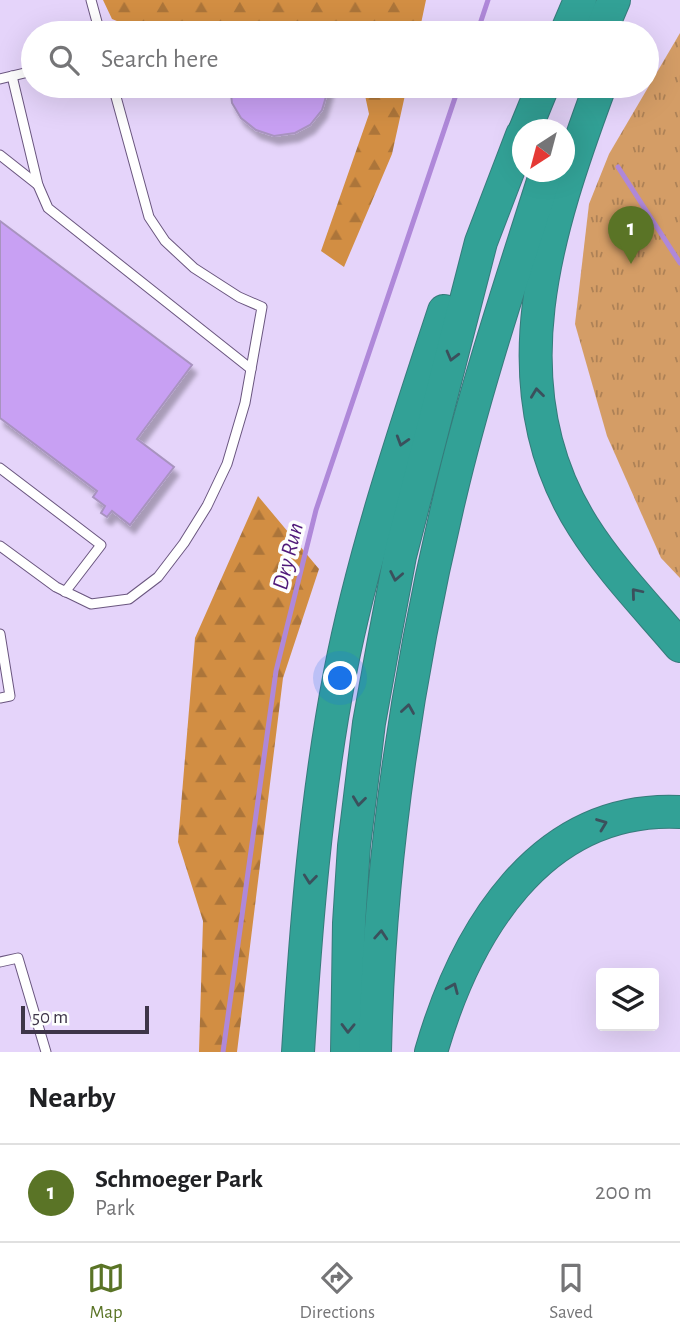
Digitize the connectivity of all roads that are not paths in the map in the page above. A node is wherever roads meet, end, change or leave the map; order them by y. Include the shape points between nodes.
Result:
1 (91, 0) edge
2 (580, 0) edge
3 (614, 0) edge
4 (634, 0) edge
5 (97, 21) edge
6 (571, 21) edge
7 (605, 21) edge
8 (625, 21) edge
9 (21, 74) edge
10 (12, 76) junction
11 (0, 79) edge
12 (116, 98) edge
13 (538, 98) edge
14 (574, 98) edge
15 (596, 98) edge
16 (530, 119) edge
17 (566, 119) edge
18 (0, 155) edge
19 (512, 163) edge
20 (543, 182) edge
21 (38, 185) junction
22 (481, 242) junction
23 (251, 369) junction
24 (0, 468) edge
25 (0, 546) edge
26 (65, 592) junction
27 (0, 634) edge
28 (680, 646) edge
29 (0, 698) edge
30 (680, 812) edge
31 (0, 962) edge
32 (46, 1052) edge
33 (300, 1052) edge
34 (347, 1052) edge
35 (375, 1052) edge
36 (430, 1052) edge

1 - 5 lane
2 - 6 highway
3 - 7 highway
4 - 8 highway
9 - 10 lane
10 - 11 lane
10 - 21 lane
12 - 23 lane via 149,217 165,241 194,268 262,307
13 - 16 highway
14 - 17 highway
28 -> 15 highway via 596,545 575,512 551,460 537,397 535,336 551,239 569,170
18 - 21 lane
19 - 22 highway
35 -> 20 highway via 397,781 423,621 472,411
21 - 23 lane via 57,216
22 -> 33 highway via 447,300 357,597 318,810
22 -> 34 highway via 400,555 369,723 354,846
23 - 26 lane via 227,464 207,506 158,577 129,599 91,604
24 - 26 lane via 101,545
25 - 26 lane
27 - 29 lane via 10,696
36 -> 30 highway via 472,947 524,876 554,849 594,826 633,815
31 - 32 lane via 18,958

